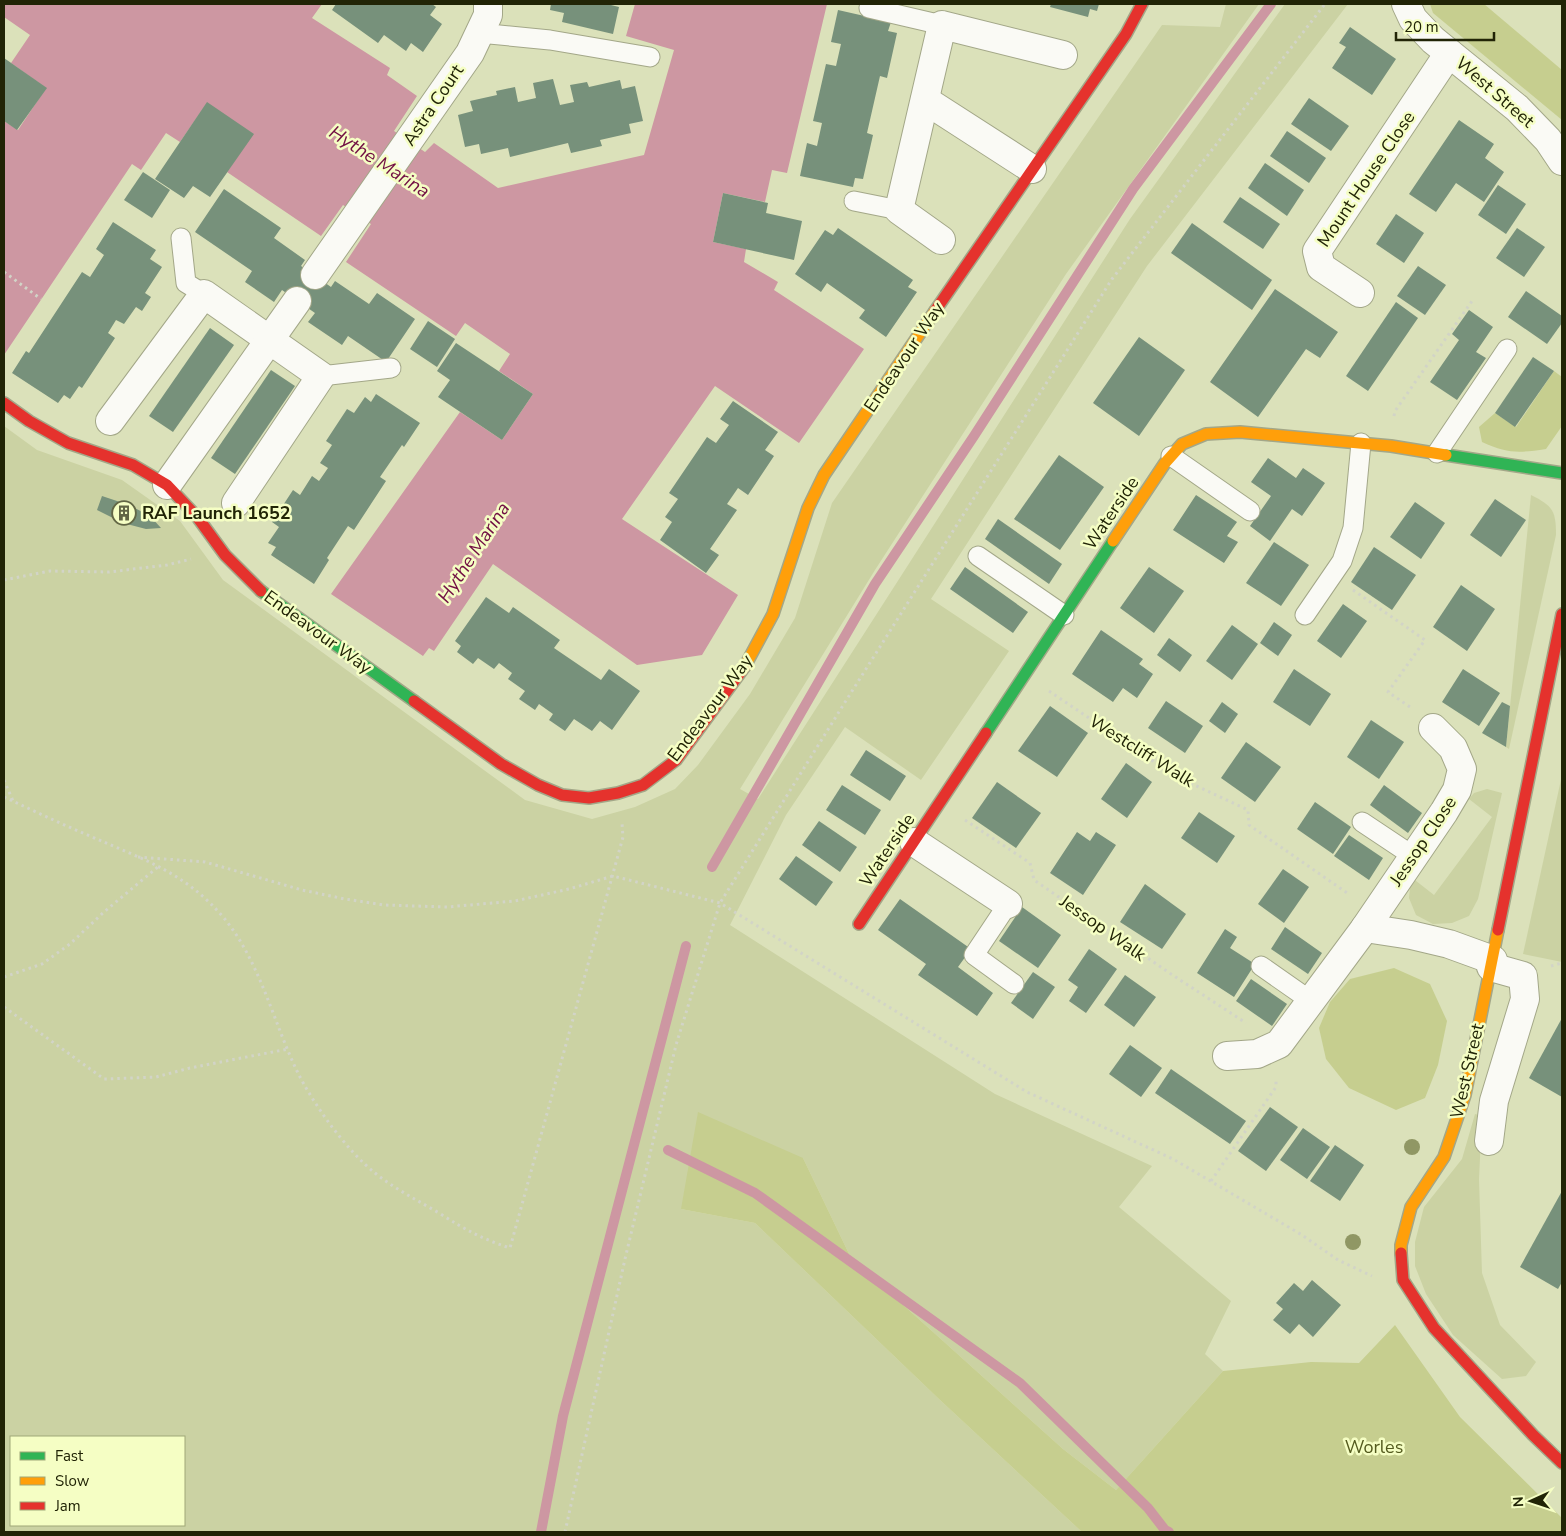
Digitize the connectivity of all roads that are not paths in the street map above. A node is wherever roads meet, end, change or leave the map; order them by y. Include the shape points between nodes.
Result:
1 (488, 4) edge
2 (1142, 4) edge
3 (1406, 4) edge
4 (869, 8) dead end
5 (942, 25) junction
6 (479, 33) junction
7 (1449, 53) junction
8 (1063, 54) dead end
9 (650, 57) dead end
10 (925, 100) junction
11 (1562, 161) edge
12 (1032, 169) junction
13 (854, 201) dead end
14 (899, 210) junction
15 (181, 238) dead end
16 (941, 240) dead end
17 (315, 276) dead end
18 (1360, 293) dead end
19 (204, 294) junction
20 (297, 301) dead end
21 (270, 340) junction
22 (1507, 349) dead end
23 (391, 368) dead end
24 (321, 376) junction
25 (4, 403) edge
26 (110, 421) dead end
27 (1361, 443) junction
28 (1437, 453) junction
29 (1171, 456) junction
30 (1562, 473) edge
31 (167, 485) junction
32 (236, 503) dead end
33 (1250, 511) dead end
34 (978, 556) dead end
35 (1562, 614) edge
36 (1064, 615) junction
37 (1305, 615) dead end
38 (1433, 728) road end
39 (1362, 822) dead end
40 (914, 842) junction
41 (1413, 856) junction
42 (1008, 904) joint
43 (1370, 920) junction
44 (859, 924) dead end
45 (1492, 963) junction
46 (1261, 966) dead end
47 (1014, 984) dead end
48 (1311, 1001) junction
49 (1227, 1056) dead end
50 (1489, 1141) dead end
51 (1562, 1463) edge

1 - 6 street, Astra Court via 488,15
2 - 12 street, Endeavour Way via 1126,34
3 - 7 street, West Street via 1413,20
4 - 5 lane
5 - 8 street
5 - 10 street
6 - 9 lane via 550,40
6 - 17 street, Astra Court via 470,52
7 - 11 street, West Street via 1517,108 1548,140
7 - 18 street, Mount House Close via 1317,251 1321,268
10 - 12 street
10 - 14 street
12 - 31 street, Endeavour Way via 824,475 808,508 773,614 741,673 676,760 643,785 588,798 562,795 501,764 260,590 225,555 198,518
13 - 14 lane
14 - 16 street
15 - 19 lane via 186,282
19 - 21 street
19 - 26 street
20 - 21 street
21 - 24 street
21 - 31 street
22 - 28 lane
23 - 24 lane
24 - 32 street
25 - 31 street, Endeavour Way via 68,443 133,465
27 - 28 street, Waterside
27 - 29 street, Waterside via 1240,432 1206,434 1182,444
27 - 37 lane via 1353,528 1342,561
28 - 30 street, Waterside
29 - 33 lane
29 - 36 street, Waterside
34 - 36 lane
35 - 45 street, West Street
36 - 40 street, Waterside
38 - 41 street, Jessop Close via 1453,748 1462,769 1457,790
39 - 41 lane
40 - 42 street
40 - 44 street, Waterside
41 - 43 street, Jessop Close
42 - 47 lane via 974,955
43 - 45 street via 1449,944
43 - 48 street, Jessop Close
45 - 50 street via 1523,976 1526,999 1494,1101
45 - 51 street, West Street via 1465,1095 1444,1157 1411,1207 1401,1245 1402,1280 1434,1328
46 - 48 lane
48 - 49 street, Jessop Close via 1279,1044 1257,1054

